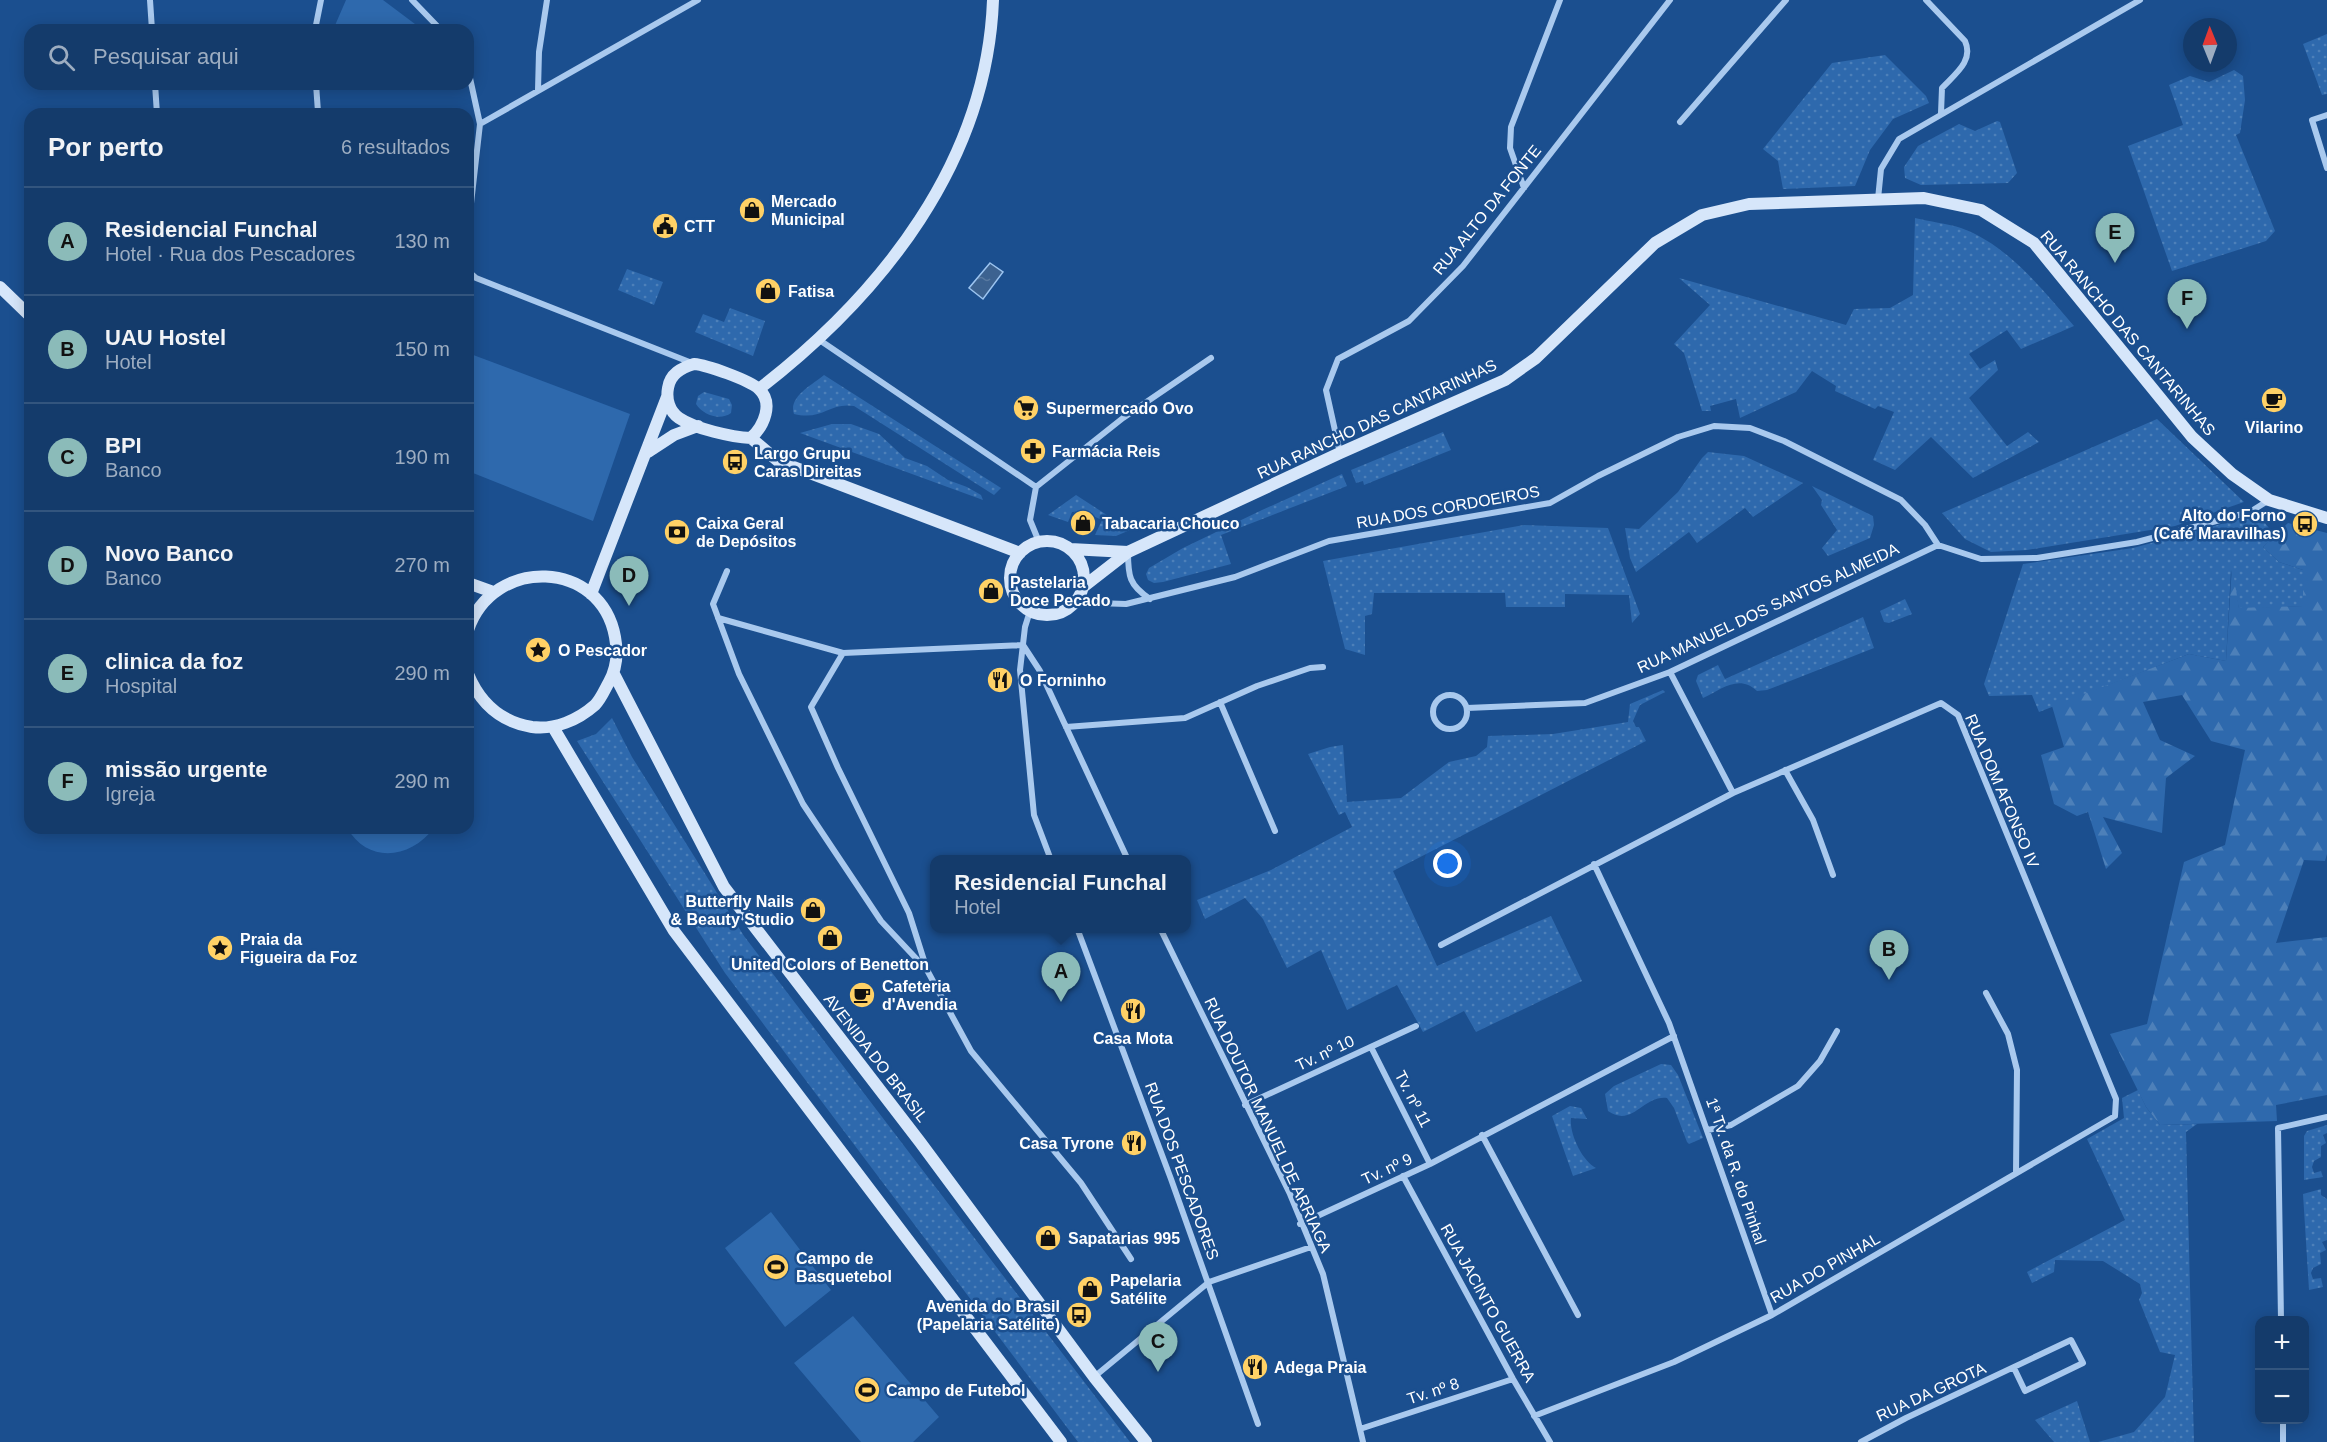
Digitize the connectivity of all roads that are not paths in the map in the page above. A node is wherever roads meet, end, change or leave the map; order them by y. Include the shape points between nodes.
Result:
1 (150, 0) edge
2 (321, 0) edge
3 (412, 0) edge
4 (547, 0) edge
5 (698, 0) edge
6 (993, 0) edge
7 (1560, 0) edge
8 (1670, 0) edge
9 (1786, 0) edge
10 (1926, 0) edge
11 (2140, 0) edge
12 (152, 24) edge
13 (316, 24) edge
14 (435, 24) edge
15 (155, 90) edge
16 (316, 90) edge
17 (473, 90) edge
18 (538, 90) junction
19 (157, 108) edge
20 (318, 108) edge
21 (1941, 113) junction
22 (2327, 115) edge
23 (1680, 122) dead end
24 (480, 124) junction
25 (2327, 168) edge
26 (474, 177) edge
27 (1524, 188) junction
28 (1878, 199) junction
29 (474, 276) edge
30 (0, 287) edge
31 (24, 310) edge
32 (818, 339) junction
33 (1211, 358) dead end
34 (694, 364) junction
35 (759, 389) junction
36 (667, 397) junction
37 (698, 426) junction
38 (752, 438) junction
39 (648, 452) junction
40 (1340, 453) junction
41 (1036, 487) junction
42 (2269, 500) junction
43 (2327, 518) edge
44 (1039, 542) junction
45 (1938, 545) junction
46 (1070, 549) junction
47 (1128, 552) junction
48 (1020, 553) junction
49 (728, 571) dead end
50 (474, 585) edge
51 (493, 592) junction
52 (1082, 592) junction
53 (591, 594) junction
54 (1149, 599) junction
55 (1030, 611) junction
56 (474, 617) edge
57 (718, 618) junction
58 (1023, 645) junction
59 (843, 654) junction
60 (1323, 667) dead end
61 (1670, 672) junction
62 (614, 674) junction
63 (474, 686) edge
64 (1220, 702) junction
65 (1467, 708) junction
66 (553, 727) junction
67 (1066, 727) junction
68 (1785, 770) junction
69 (1733, 793) junction
70 (1275, 831) dead end
71 (1049, 855) edge
72 (1126, 855) edge
73 (1594, 864) junction
74 (1833, 875) dead end
75 (1079, 933) edge
76 (1162, 933) edge
77 (1441, 945) dead end
78 (927, 970) junction
79 (1986, 993) dead end
80 (1416, 1026) dead end
81 (1837, 1031) dead end
82 (1674, 1036) junction
83 (1371, 1047) junction
84 (1245, 1105) junction
85 (2115, 1116) joint
86 (2327, 1118) edge
87 (1708, 1130) junction
88 (1482, 1135) junction
89 (1430, 1164) junction
90 (2016, 1173) junction
91 (1403, 1176) junction
92 (1300, 1224) junction
93 (1311, 1248) junction
94 (1131, 1259) dead end
95 (1209, 1282) junction
96 (1578, 1315) dead end
97 (1772, 1315) junction
98 (2281, 1316) edge
99 (2014, 1368) junction
100 (1095, 1377) junction
101 (1513, 1379) junction
102 (1534, 1416) junction
103 (1258, 1424) dead end
104 (2283, 1424) edge
105 (1360, 1429) junction
106 (1061, 1442) edge
107 (1146, 1442) edge
108 (1363, 1442) edge
109 (1550, 1442) edge
110 (1861, 1442) edge
111 (2283, 1442) edge

1 - 12 street
2 - 13 street
3 - 14 street
4 - 18 street
5 - 18 street
6 - 32 main road via 977,98 943,182 896,256
7 - 27 street via 1510,127 1510,148
8 - 27 street, RUA ALTO DA FONTE
9 - 23 street
10 - 21 street via 1968,49 1966,63 1942,88
11 - 21 street
15 - 19 street
16 - 20 street
17 - 24 street
18 - 24 street
21 - 28 street via 1899,139 1881,169
22 - 25 street via 2312,120
24 - 26 street
27 - 40 street, RUA ALTO DA FONTE via 1463,267 1409,321 1338,359 1326,390
28 - 40 main road, RUA RANCHO DAS CANTARINHAS via 1749,204 1702,216 1655,243 1536,358 1505,380
28 - 42 main road, RUA RANCHO DAS CANTARINHAS via 1924,198 1981,210 2034,243 2192,437 2232,474
29 - 34 street
30 - 31 main road
32 - 35 main road
32 - 41 street
33 - 41 street via 1123,418
34 - 35 main road via 705,365
34 - 36 main road via 683,367 671,379
35 - 38 main road via 765,397 765,420
36 - 37 main road via 669,407 678,417
36 - 39 main road
37 - 38 main road
37 - 39 main road via 674,435
38 - 48 main road via 778,461
39 - 53 main road
40 - 47 main road, RUA RANCHO DAS CANTARINHAS
41 - 44 street via 1030,520
42 - 43 main road, RUA RANCHO DAS CANTARINHAS
42 - 45 street via 2250,512 2137,542 2037,558 1981,559
44 - 46 main road via 1050,541
44 - 48 main road
45 - 54 street, RUA DOS CORDOEIROS via 1900,500 1784,441 1750,428 1714,426 1678,437 1550,503 1329,541 1235,578
45 - 61 street, RUA MANUEL DOS SANTOS ALMEIDA
46 - 47 main road, RUA RANCHO DAS CANTARINHAS
46 - 52 main road via 1083,567
47 - 52 main road, RUA RANCHO DAS CANTARINHAS
47 - 54 street via 1132,583
48 - 55 main road via 1010,573 1010,585 1020,605
49 - 57 street via 712,604
50 - 51 main road
51 - 53 main road via 508,583 537,576 566,580
51 - 56 main road
52 - 54 street, RUA DOS CORDOEIROS via 1096,603
52 - 55 main road via 1063,612 1040,615
53 - 62 main road via 614,631
55 - 58 street
57 - 59 street
57 - 78 street via 740,674 803,804 881,921
58 - 59 street
58 - 67 street
58 - 71 street via 1020,670 1034,815
59 - 78 street via 811,708 909,913
60 - 64 street via 1278,678
61 - 65 street, RUA MANUEL DOS SANTOS ALMEIDA via 1585,703
61 - 69 street
62 - 66 main road via 598,702 585,714
62 - 100 main road, AVENIDA DO BRASIL via 724,888
63 - 66 main road via 480,698 501,716 525,726
64 - 67 street via 1185,718
64 - 70 street
65 - 65 street via 1459,697 1446,695 1435,702 1432,716 1440,727 1453,729 1464,722
66 - 106 main road via 674,931
67 - 72 street
68 - 69 street, RUA DOM AFONSO IV
68 - 74 street via 1813,820
68 - 85 street, RUA DOM AFONSO IV via 1941,703 1958,715 2116,1099
69 - 73 street, RUA DOM AFONSO IV
73 - 77 street, RUA DOM AFONSO IV
73 - 82 street
75 - 95 street, RUA DOS PESCADORES
76 - 84 street, RUA DOUTOR MANUEL DE ARRIAGA
78 - 94 street via 971,1051 1082,1183
79 - 90 street via 2008,1034 2017,1070
80 - 83 street, Tv. nº 10
81 - 87 street via 1820,1061 1798,1086 1731,1125
82 - 87 street, 1ª Tv. da R. do Pinhal
82 - 88 street, Tv. nº 9
83 - 84 street, Tv. nº 10
83 - 89 street, Tv. nº 11
84 - 92 street, RUA DOUTOR MANUEL DE ARRIAGA via 1290,1194
85 - 90 street, RUA DO PINHAL
86 - 98 street via 2278,1128
87 - 97 street, 1ª Tv. da R. do Pinhal
88 - 89 street, Tv. nº 9
88 - 96 street
89 - 91 street, Tv. nº 9
90 - 97 street, RUA DO PINHAL
91 - 92 street, Tv. nº 9
91 - 101 street, RUA JACINTO GUERRA
92 - 93 street, RUA DOUTOR MANUEL DE ARRIAGA
93 - 95 street
93 - 105 street, RUA DOUTOR MANUEL DE ARRIAGA via 1323,1274
95 - 100 street
95 - 103 street, RUA DOS PESCADORES
97 - 102 street, RUA DO PINHAL via 1674,1362
99 - 99 street, RUA DA GROTA via 2072,1340 2083,1363 2025,1391
99 - 110 street, RUA DA GROTA
100 - 107 main road, AVENIDA DO BRASIL
101 - 102 street, RUA JACINTO GUERRA
101 - 105 street, Tv. nº 8
102 - 109 street, RUA JACINTO GUERRA
104 - 111 street
105 - 108 street, RUA DOUTOR MANUEL DE ARRIAGA

